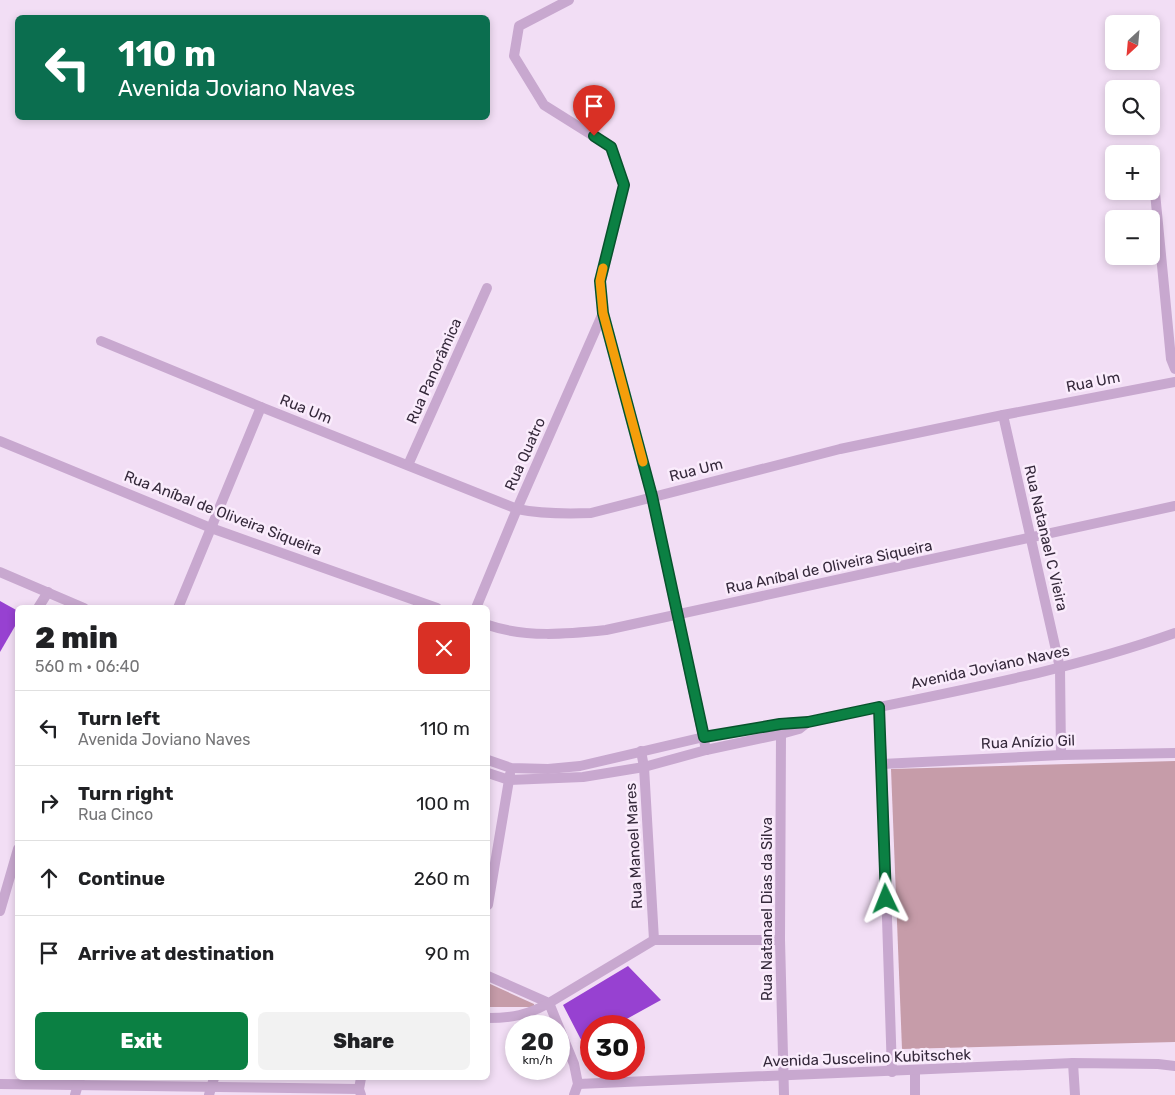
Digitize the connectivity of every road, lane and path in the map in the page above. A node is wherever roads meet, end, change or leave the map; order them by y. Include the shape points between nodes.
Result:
1 (569, 0) edge
2 (1156, 200) edge
3 (487, 288) dead end
4 (603, 313) junction
5 (101, 341) dead end
6 (1173, 357) edge
7 (1175, 369) edge
8 (1175, 382) edge
9 (261, 408) junction
10 (1003, 415) junction
11 (0, 441) edge
12 (408, 465) junction
13 (652, 496) junction
14 (1175, 506) edge
15 (517, 509) junction
16 (211, 528) junction
17 (1031, 538) junction
18 (0, 572) edge
19 (48, 592) junction
20 (40, 605) edge
21 (77, 605) edge
22 (179, 605) edge
23 (429, 605) edge
24 (477, 605) edge
25 (677, 615) junction
26 (490, 625) edge
27 (1175, 633) edge
28 (1060, 668) junction
29 (879, 707) junction
30 (781, 729) junction
31 (704, 737) junction
32 (706, 750) junction
33 (641, 751) junction
34 (1175, 753) edge
35 (1060, 755) junction
36 (490, 761) edge
37 (882, 764) junction
38 (644, 767) junction
39 (511, 768) junction
40 (490, 774) edge
41 (509, 780) junction
42 (15, 859) edge
43 (490, 893) edge
44 (0, 911) edge
45 (654, 940) junction
46 (780, 940) junction
47 (490, 977) edge
48 (549, 1003) junction
49 (490, 1018) edge
50 (1175, 1059) edge
51 (1073, 1064) junction
52 (1158, 1064) junction
53 (1175, 1066) edge
54 (915, 1071) junction
55 (892, 1072) junction
56 (784, 1076) junction
57 (0, 1084) edge
58 (578, 1084) junction
59 (78, 1086) edge
60 (211, 1087) edge
61 (360, 1092) edge
62 (574, 1095) edge
63 (784, 1095) edge
64 (915, 1095) edge
65 (1075, 1095) edge

1 - 4 street via 519,26 514,56 544,105 611,147 624,185 600,281
2 - 6 street
3 - 12 street, Rua Panorâmica
4 - 13 street
4 - 15 street, Rua Quatro
5 - 9 street, Rua Um
6 - 7 street
8 - 10 street, Rua Um
9 - 12 street, Rua Um
9 - 16 street
10 - 13 street, Rua Um via 840,449
10 - 17 street, Rua Natanael C Vieira
11 - 16 street, Rua Aníbal de Oliveira Siqueira
12 - 15 street, Rua Um
13 - 15 street, Rua Um via 591,513 544,513
13 - 25 street
14 - 17 street, Rua Aníbal de Oliveira Siqueira
15 - 24 street, Rua Quatro
16 - 22 street
16 - 23 street, Rua Aníbal de Oliveira Siqueira
17 - 25 street, Rua Aníbal de Oliveira Siqueira
17 - 28 street, Rua Natanael C Vieira
18 - 19 street
19 - 20 street
19 - 21 street
25 - 26 street, Rua Aníbal de Oliveira Siqueira via 606,630 563,634 523,633
25 - 31 street
27 - 28 street, Avenida Joviano Naves via 1128,650
28 - 29 street, Avenida Joviano Naves
28 - 35 street, Rua Natanael C Vieira
29 - 30 street, Avenida Joviano Naves via 808,722 799,729
29 - 37 street
30 - 31 street, Avenida Joviano Naves
30 - 32 street, Avenida Joviano Naves
30 - 46 street, Rua Natanael Dias da Silva
31 - 32 street
31 - 33 street, Avenida Joviano Naves
32 - 38 street, Avenida Joviano Naves
33 - 38 street, Rua Manoel Mares
33 - 39 street, Avenida Joviano Naves via 580,766
34 - 35 street, Rua Anízio Gil
35 - 37 street, Rua Anízio Gil
36 - 39 street, Avenida Joviano Naves
37 - 55 street
38 - 41 street, Avenida Joviano Naves via 583,778
38 - 45 street, Rua Manoel Mares
39 - 41 street
40 - 41 street, Avenida Joviano Naves
41 - 43 street
42 - 44 street
45 - 46 street
45 - 48 street
46 - 56 street, Rua Natanael Dias da Silva
47 - 48 street
48 - 49 street via 521,1016
48 - 58 street via 574,1064
50 - 52 street, Avenida Juscelino Kubitschek
51 - 52 street, Avenida Juscelino Kubitschek
51 - 54 street, Avenida Juscelino Kubitschek
51 - 65 street
52 - 53 street, Avenida Juscelino Kubitschek
54 - 55 street, Avenida Juscelino Kubitschek
54 - 64 street
55 - 56 street, Avenida Juscelino Kubitschek
56 - 58 street, Avenida Juscelino Kubitschek
56 - 63 street, Rua Natanael Dias da Silva
57 - 59 street
58 - 62 street
59 - 60 street
60 - 61 street

